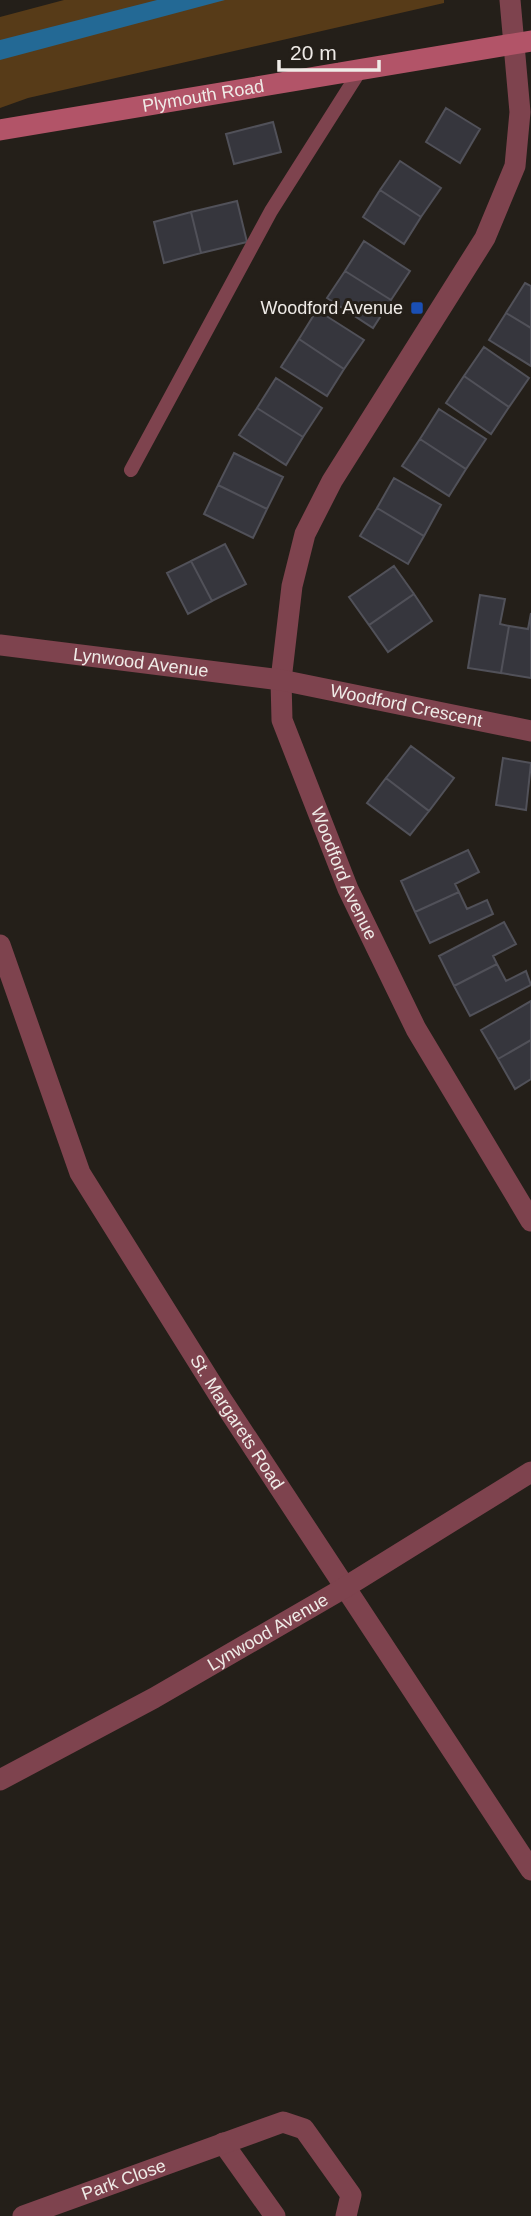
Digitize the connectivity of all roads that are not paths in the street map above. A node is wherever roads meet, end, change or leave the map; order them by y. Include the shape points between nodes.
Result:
1 (510, 0) edge
2 (523, 42) edge
3 (361, 69) junction
4 (0, 130) edge
5 (131, 470) dead end
6 (0, 645) edge
7 (281, 680) junction
8 (531, 731) edge
9 (0, 945) edge
10 (531, 1221) edge
11 (531, 1472) edge
12 (344, 1588) junction
13 (0, 1780) edge
14 (531, 1870) edge
15 (223, 2143) junction
16 (23, 2216) edge
17 (275, 2216) edge
18 (346, 2216) edge

1 - 2 street, Woodford Avenue
2 - 3 main road, Plymouth Road
2 - 7 street, Woodford Avenue via 515,166 485,238 332,481 305,534 292,586
3 - 4 main road, Plymouth Road
3 - 5 lane via 271,211
6 - 7 street, Lynwood Avenue
7 - 8 street, Woodford Crescent
7 - 10 street, Woodford Avenue via 282,720 348,889 416,1029
9 - 12 street, St. Margarets Road via 80,1173
11 - 12 street, Lynwood Avenue
12 - 13 street, Lynwood Avenue via 142,1705
12 - 14 street, St. Margarets Road
15 - 16 street, Park Close
15 - 17 street
15 - 18 street, Park Close via 283,2122 304,2129 351,2195

